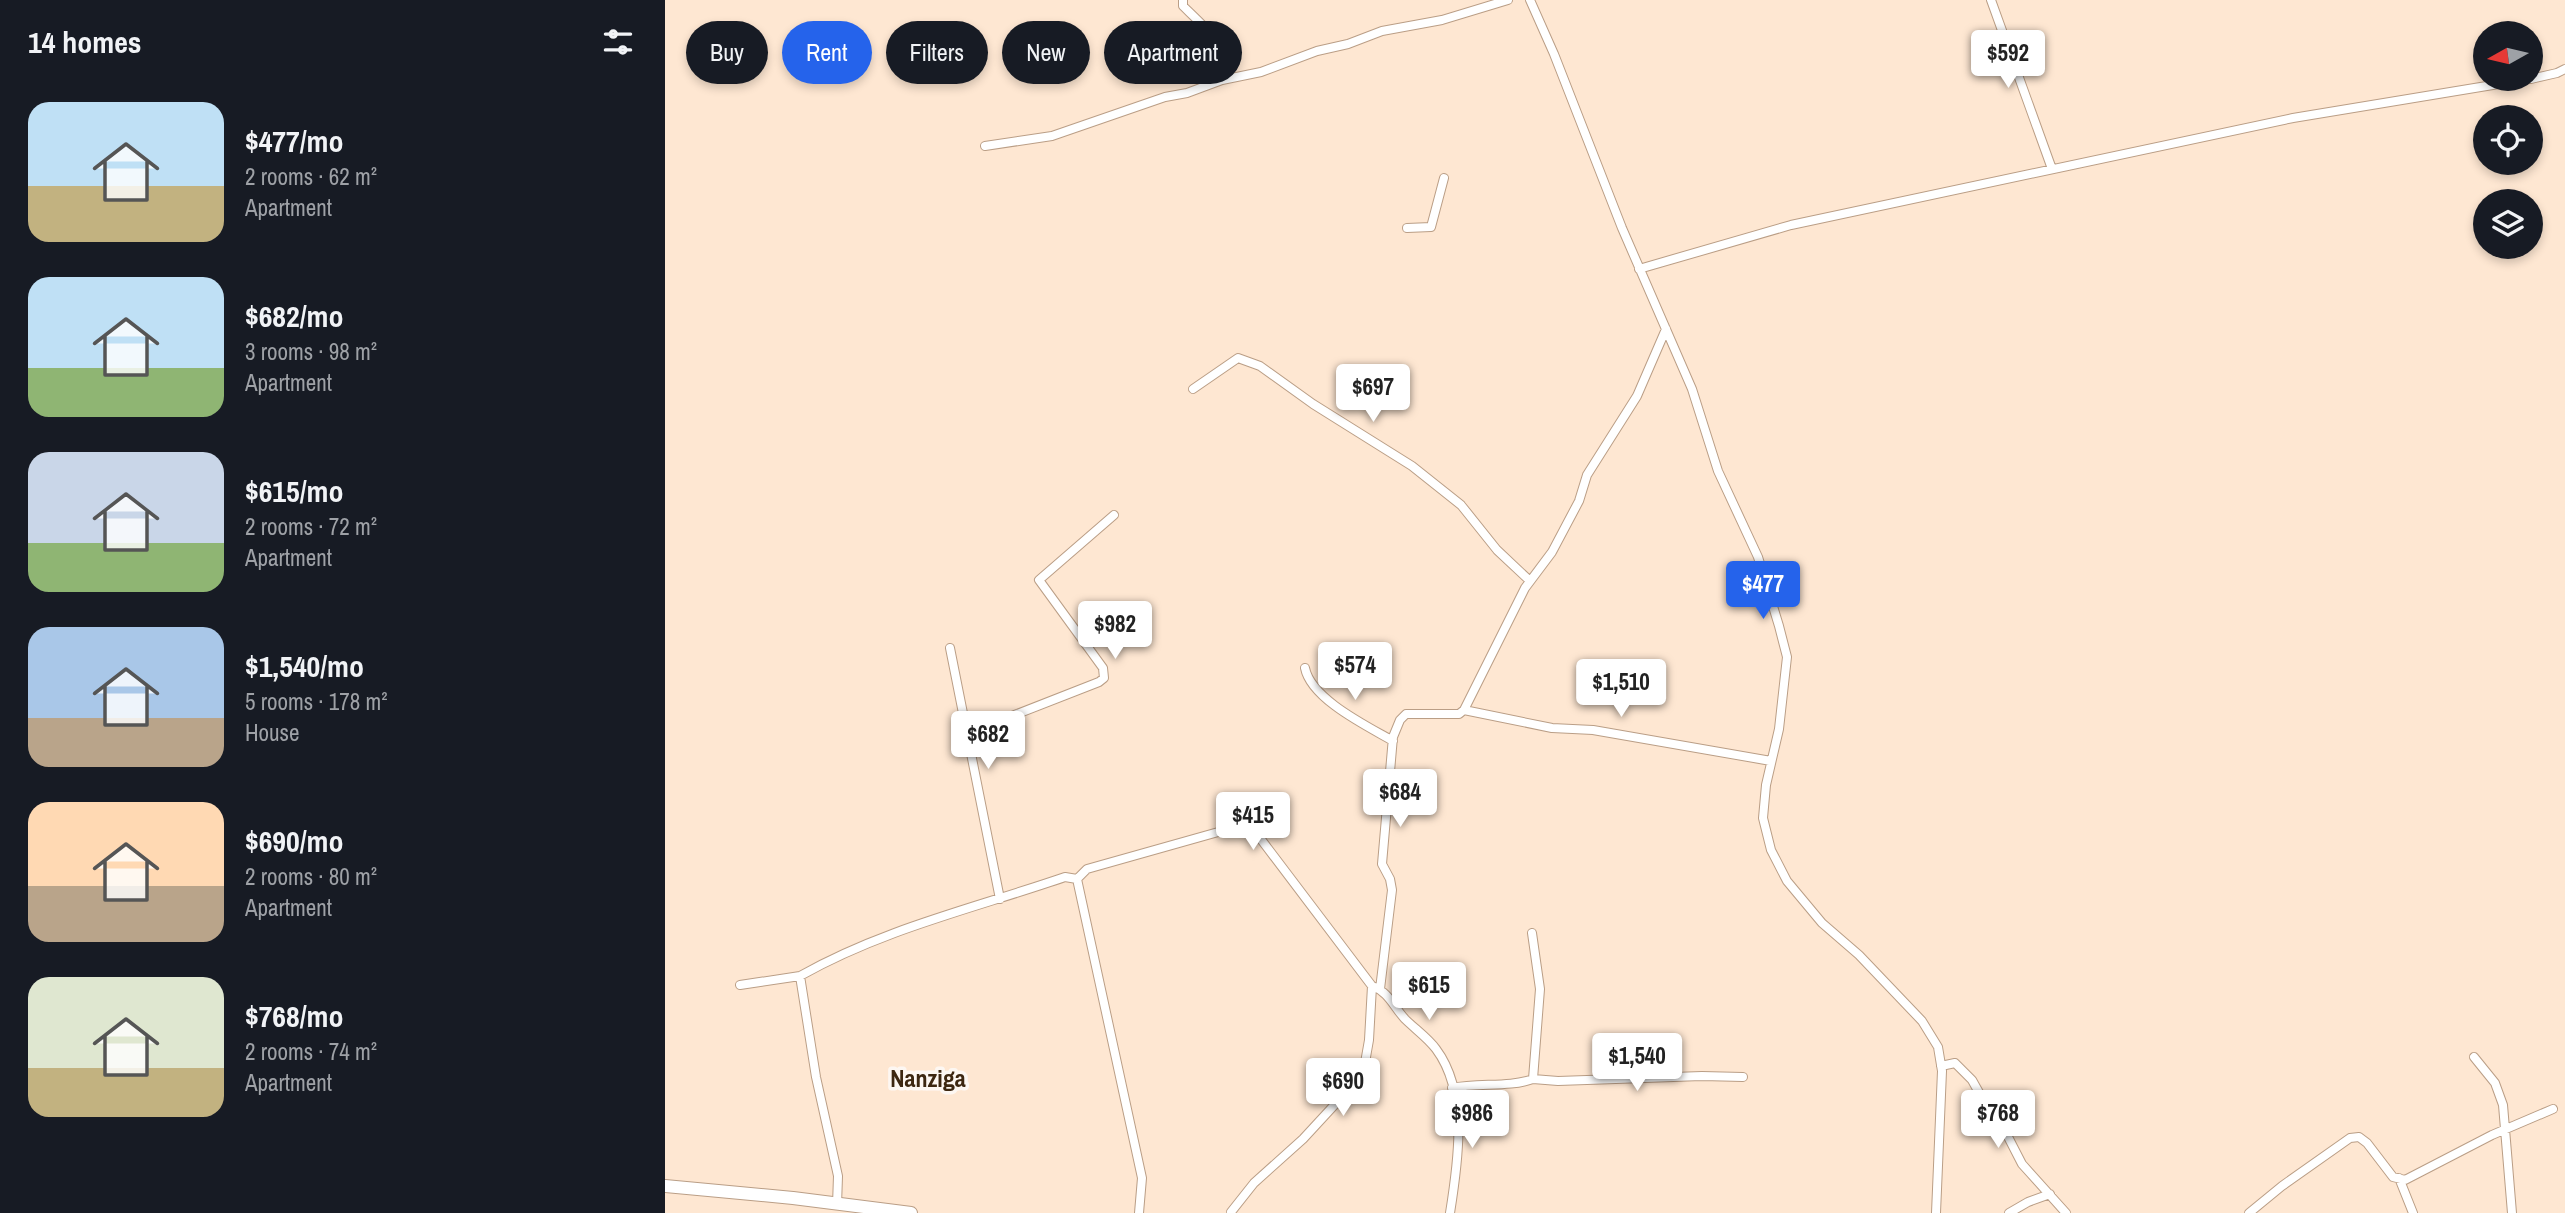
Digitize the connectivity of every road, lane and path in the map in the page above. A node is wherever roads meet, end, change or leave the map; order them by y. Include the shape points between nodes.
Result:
1 (1183, 0) edge
2 (1507, 0) edge
3 (1991, 0) edge
4 (1533, 1) edge
5 (1199, 21) edge
6 (2565, 69) edge
7 (1242, 76) edge
8 (2543, 76) edge
9 (1211, 84) edge
10 (2473, 88) edge
11 (985, 146) dead end
12 (2052, 169) junction
13 (1444, 178) dead end
14 (1407, 228) dead end
15 (1639, 269) junction
16 (1666, 329) junction
17 (1193, 389) dead end
18 (1114, 515) dead end
19 (1530, 581) junction
20 (950, 649) dead end
21 (1305, 668) dead end
22 (1464, 710) junction
23 (966, 734) junction
24 (1393, 741) junction
25 (1771, 761) junction
26 (1077, 878) junction
27 (1000, 899) junction
28 (1532, 933) dead end
29 (800, 976) junction
30 (740, 985) dead end
31 (1376, 987) junction
32 (2474, 1057) dead end
33 (1941, 1066) junction
34 (1742, 1077) dead end
35 (1534, 1079) junction
36 (1452, 1088) junction
37 (2553, 1110) dead end
38 (2504, 1130) junction
39 (2399, 1178) junction
40 (665, 1186) edge
41 (2050, 1194) junction
42 (837, 1205) junction
43 (893, 1211) edge
44 (1231, 1212) edge
45 (911, 1213) edge
46 (1139, 1213) edge
47 (1450, 1213) edge
48 (1935, 1213) edge
49 (2009, 1213) edge
50 (2066, 1213) edge
51 (2249, 1213) edge
52 (2413, 1213) edge
53 (2512, 1213) edge

1 - 5 street via 1183,6
2 - 7 street via 1443,20 1383,31
3 - 12 street
4 - 15 street
6 - 8 street
9 - 11 street via 1052,136
10 - 12 street via 2296,118
12 - 15 street via 1791,225
13 - 14 street via 1431,227
15 - 16 street
16 - 19 street via 1637,396 1587,475 1552,552
16 - 25 street via 1692,389 1718,471 1758,557 1787,657
17 - 19 street via 1238,358 1260,366 1412,466 1461,505 1497,550
18 - 23 street via 1039,580 1103,668 1104,678
19 - 22 street
20 - 23 street
21 - 24 street via 1316,688 1342,710
22 - 24 street via 1448,715 1406,714
22 - 25 street
23 - 27 street
24 - 31 street via 1382,864 1392,890
25 - 33 street via 1763,818 1771,850 1787,881 1822,923 1922,1021 1938,1047
26 - 27 street via 1065,877
26 - 31 street via 1087,869 1236,828 1260,838
26 - 46 street via 1142,1178
27 - 29 street via 885,935
28 - 35 street via 1540,989
29 - 30 street
29 - 42 street via 838,1176
31 - 36 street via 1384,990 1436,1049
31 - 44 street via 1363,1074
32 - 38 street via 2495,1083 2503,1105
33 - 41 street via 1955,1063 1972,1080 2022,1164
33 - 48 street
34 - 35 street
35 - 36 street
36 - 47 street via 1459,1130
37 - 38 street
38 - 39 street via 2405,1180
38 - 53 street
39 - 51 street via 2393,1177 2368,1143 2350,1138
39 - 52 street
40 - 42 street
41 - 49 street
41 - 50 street
42 - 43 street
43 - 45 street

